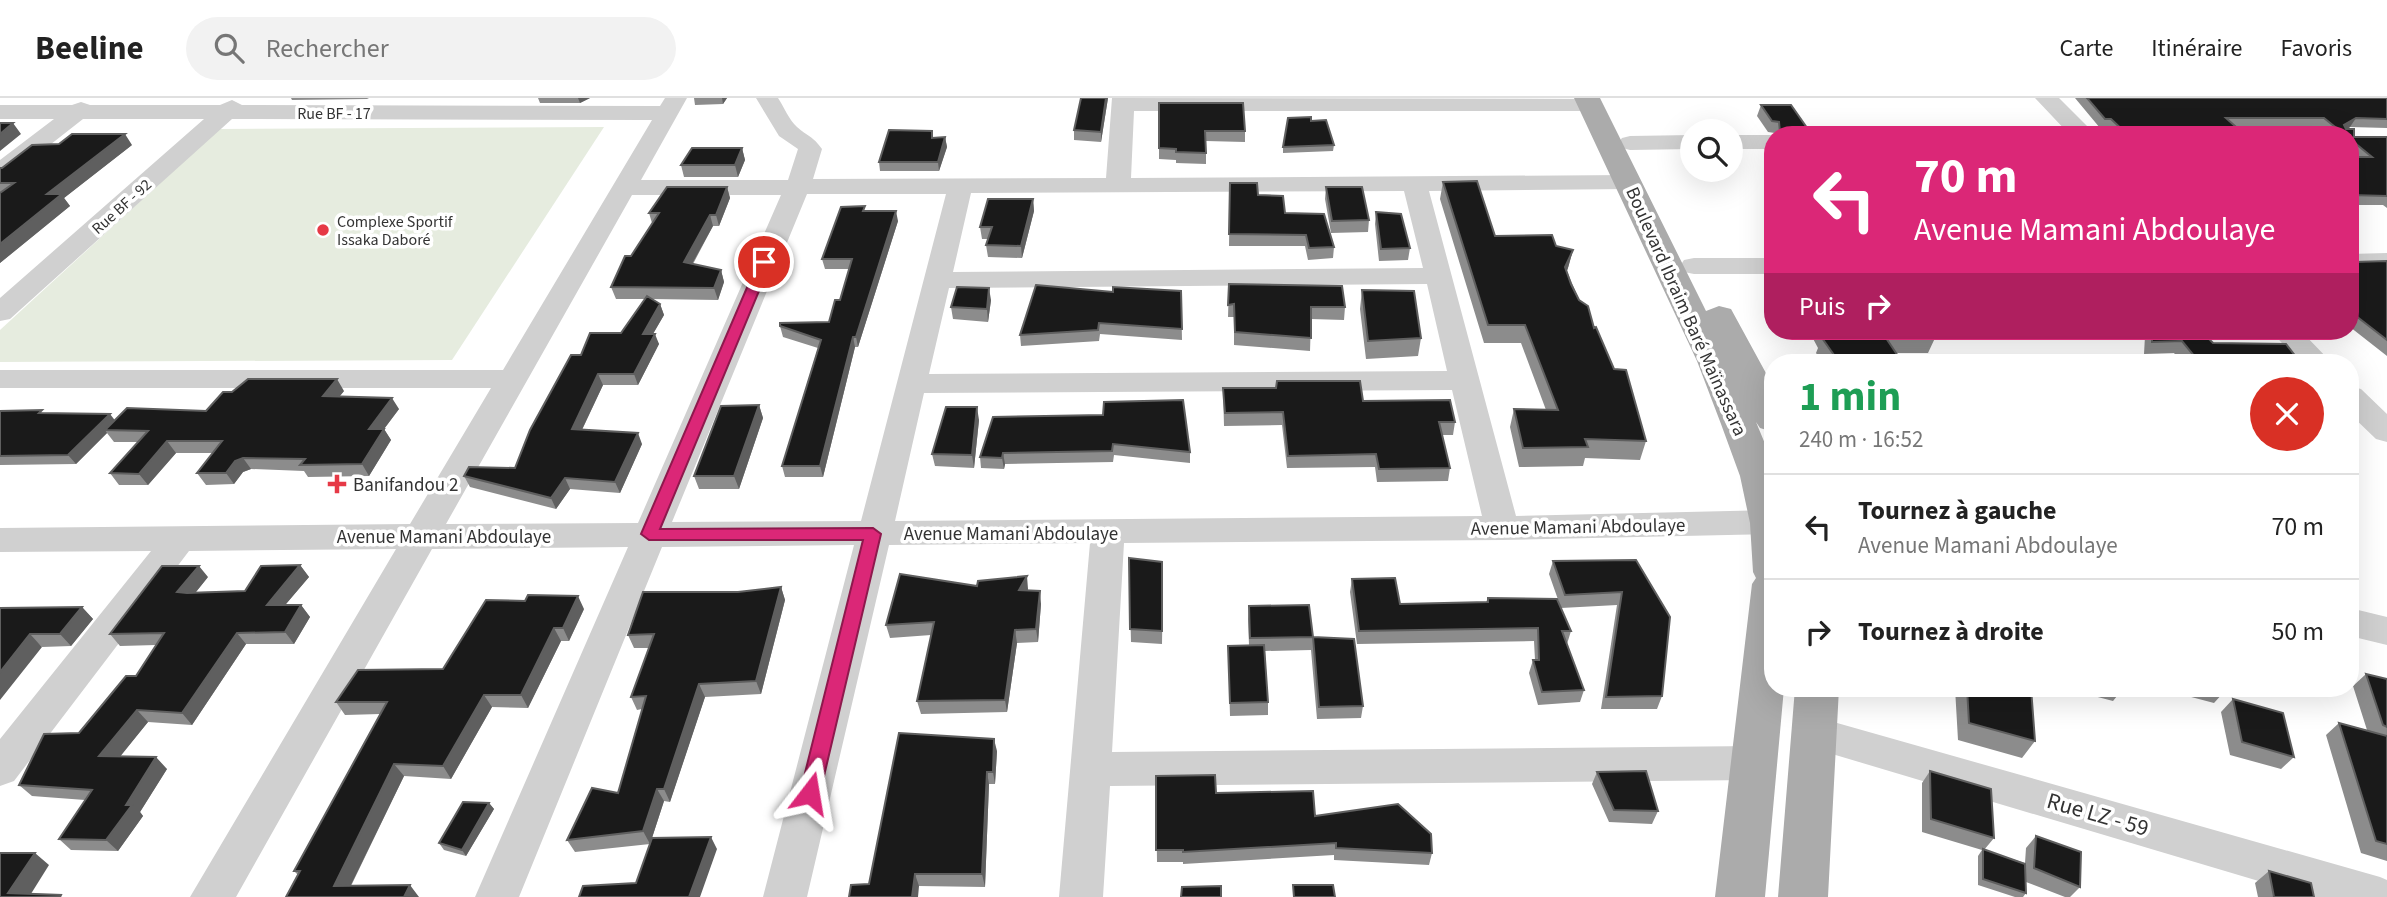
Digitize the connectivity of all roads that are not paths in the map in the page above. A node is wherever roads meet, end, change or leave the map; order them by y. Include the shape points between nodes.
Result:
1 (767, 98) edge
2 (2046, 98) edge
3 (1595, 100) edge
4 (1122, 101) edge
5 (1271, 101) edge
6 (86, 105) edge
7 (233, 106) edge
8 (508, 106) edge
9 (671, 106) edge
10 (0, 112) edge
11 (2075, 126) edge
12 (1680, 142) edge
13 (1743, 142) edge
14 (1764, 142) edge
15 (1630, 143) junction
16 (0, 172) edge
17 (1629, 182) junction
18 (1415, 183) junction
19 (960, 186) junction
20 (1118, 186) junction
21 (796, 187) junction
22 (625, 188) junction
23 (2387, 261) edge
24 (2359, 262) edge
25 (1694, 266) junction
26 (1764, 266) edge
27 (1437, 276) junction
28 (938, 280) junction
29 (0, 313) edge
30 (2293, 340) edge
31 (2308, 354) edge
32 (0, 379) edge
33 (514, 379) junction
34 (1465, 380) junction
35 (912, 384) junction
36 (1764, 402) edge
37 (2359, 406) edge
38 (2375, 425) edge
39 (1764, 496) edge
40 (1764, 523) edge
41 (1502, 528) junction
42 (1108, 532) junction
43 (649, 534) junction
44 (873, 534) junction
45 (181, 537) junction
46 (423, 537) junction
47 (0, 540) edge
48 (2359, 624) edge
49 (2387, 631) edge
50 (1764, 674) edge
51 (1816, 710) edge
52 (1755, 763) junction
53 (0, 769) edge
54 (1089, 769) junction
55 (212, 897) edge
56 (497, 897) edge
57 (785, 897) edge
58 (1081, 897) edge
59 (1740, 897) edge
60 (1804, 897) edge
61 (2380, 897) edge

1 - 21 street via 787,131 810,149
2 - 11 street
3 - 5 street
3 - 15 main road, Boulevard Ibraim Baré Maïnassara
3 - 17 main road, Boulevard Ibraim Baré Maïnassara
4 - 5 street
4 - 20 street
6 - 7 street, Rue BF - 17
6 - 10 street, Rue BF - 17
6 - 16 street
7 - 8 street, Rue BF - 17
7 - 29 street, Rue BF - 92
8 - 9 street, Rue BF - 17
9 - 22 street
12 - 15 street
13 - 14 street
15 - 25 main road, Boulevard Ibraim Baré Maïnassara
17 - 18 street
17 - 39 main road, Boulevard Ibraim Baré Maïnassara via 1714,361
18 - 20 street
18 - 27 street
19 - 20 street
19 - 21 street
19 - 28 street
21 - 22 street
21 - 43 street
22 - 33 street
23 - 24 street
25 - 26 street
25 - 36 main road, Boulevard Ibraim Baré Maïnassara
27 - 28 street
27 - 34 street
28 - 35 street
30 - 31 street
32 - 33 street
33 - 46 street
34 - 35 street
34 - 41 street
35 - 44 street
37 - 38 street
40 - 41 street, Avenue Mamani Abdoulaye
41 - 42 street, Avenue Mamani Abdoulaye
42 - 44 street, Avenue Mamani Abdoulaye
42 - 54 street
43 - 44 street, Avenue Mamani Abdoulaye
43 - 46 street, Avenue Mamani Abdoulaye
43 - 56 street
44 - 57 street
45 - 46 street, Avenue Mamani Abdoulaye
45 - 47 street, Avenue Mamani Abdoulaye
45 - 53 street
46 - 55 street
48 - 49 street
50 - 52 main road
51 - 60 main road
51 - 61 street, Rue LZ - 59
52 - 54 street
52 - 59 main road
54 - 58 street

